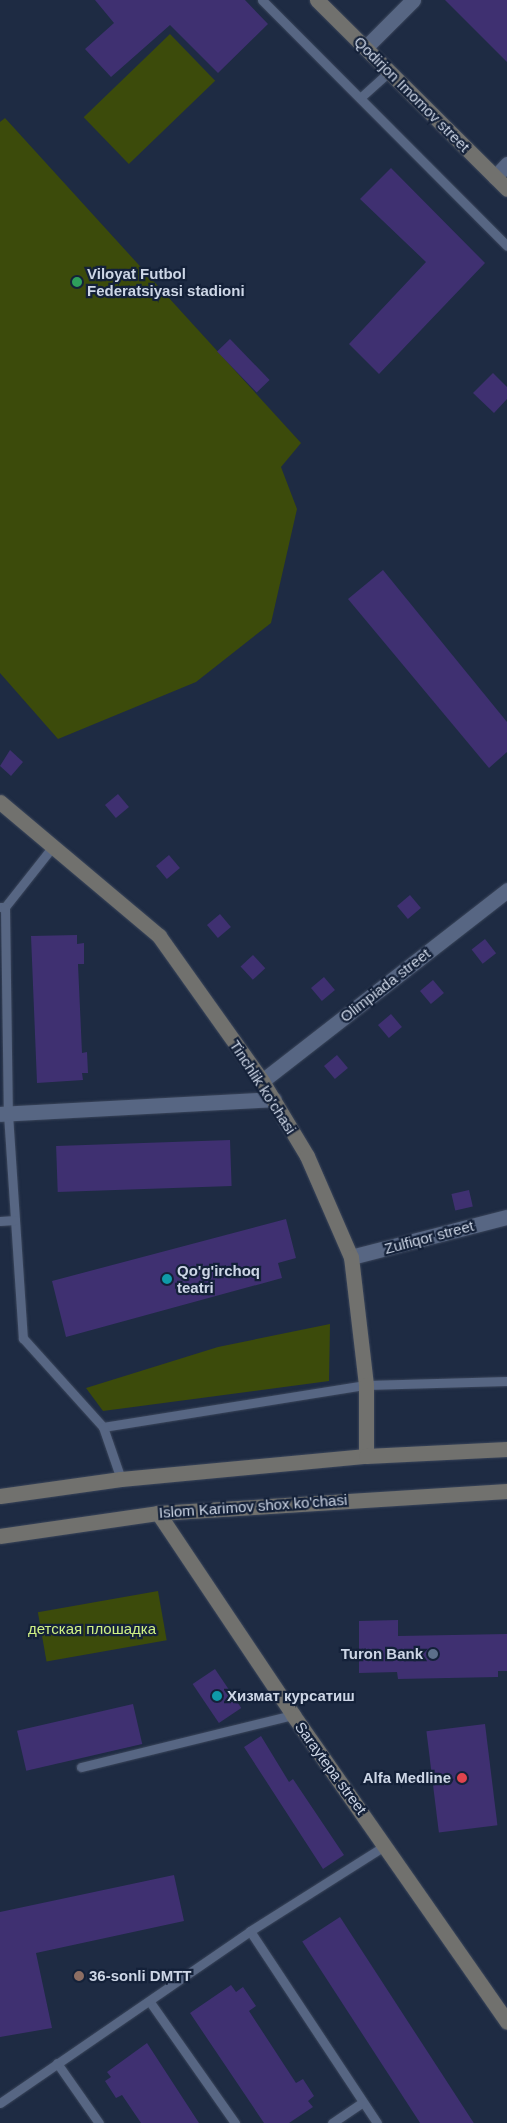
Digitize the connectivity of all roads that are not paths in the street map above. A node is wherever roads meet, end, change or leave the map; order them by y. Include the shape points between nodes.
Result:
1 (262, 0) edge
2 (317, 0) edge
3 (413, 0) edge
4 (365, 48) junction
5 (389, 72) junction
6 (360, 98) junction
7 (507, 164) edge
8 (495, 177) junction
9 (507, 188) edge
10 (507, 246) edge
11 (0, 802) edge
12 (54, 845) junction
13 (507, 890) edge
14 (2, 907) edge
15 (262, 1081) junction
16 (274, 1100) junction
17 (4, 1114) edge
18 (507, 1217) edge
19 (15, 1220) junction
20 (0, 1221) edge
21 (351, 1257) junction
22 (507, 1381) edge
23 (366, 1385) junction
24 (103, 1427) junction
25 (507, 1449) edge
26 (366, 1456) junction
27 (121, 1479) junction
28 (507, 1491) edge
29 (0, 1496) edge
30 (158, 1513) junction
31 (0, 1536) edge
32 (293, 1715) junction
33 (81, 1767) dead end
34 (386, 1845) junction
35 (250, 1931) junction
36 (150, 2002) junction
37 (507, 2022) edge
38 (57, 2063) junction
39 (363, 2102) junction
40 (0, 2103) edge
41 (99, 2123) edge
42 (235, 2123) edge
43 (332, 2123) edge
44 (377, 2123) edge

1 - 6 lane
2 - 4 main road, Qodirjon Imomov street
3 - 4 street
4 - 5 main road, Qodirjon Imomov street
5 - 6 lane
5 - 8 main road, Qodirjon Imomov street
6 - 10 lane
7 - 8 street
8 - 9 main road, Qodirjon Imomov street
11 - 12 main road, Tinchlik ko'chasi
12 - 14 lane
12 - 15 main road, Tinchlik ko'chasi via 159,936
13 - 15 street, Olimpiada street
14 - 17 lane
15 - 16 main road, Tinchlik ko'chasi
16 - 17 street
16 - 21 main road, Tinchlik ko'chasi via 307,1156
17 - 19 lane
18 - 21 street, Zulfiqor street
19 - 20 lane
19 - 24 lane via 23,1338
21 - 23 main road, Tinchlik ko'chasi
22 - 23 lane
23 - 24 lane
23 - 26 main road, Tinchlik ko'chasi
24 - 27 lane
25 - 26 main road
26 - 27 main road
27 - 29 main road
28 - 30 main road, Islom Karimov shox ko'chasi
30 - 31 main road, Islom Karimov shox ko'chasi
30 - 32 main road, Saraytepa street
32 - 33 lane
32 - 34 main road, Saraytepa street
34 - 35 lane
34 - 37 main road, Saraytepa street
35 - 36 lane
35 - 39 lane
36 - 38 lane
36 - 42 lane
38 - 40 lane
38 - 41 lane
39 - 43 lane
39 - 44 lane

